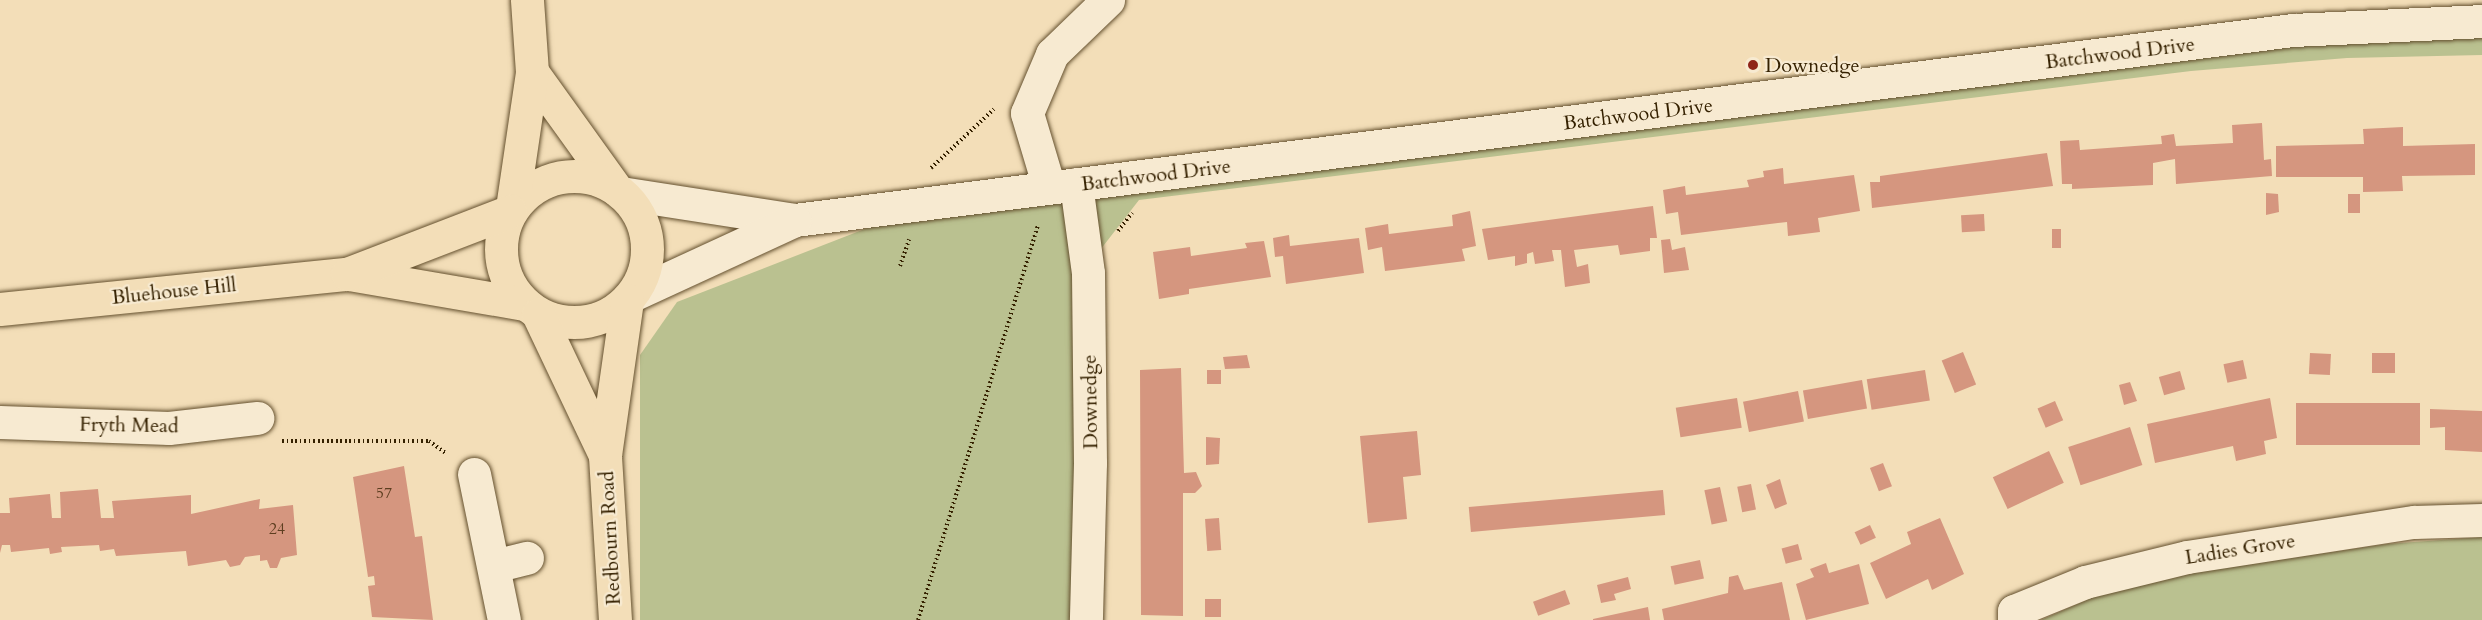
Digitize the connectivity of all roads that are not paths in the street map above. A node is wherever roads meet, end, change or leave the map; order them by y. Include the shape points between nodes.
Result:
1 (527, 0) edge
2 (1108, 0) edge
3 (2482, 21) edge
4 (532, 72) junction
5 (1062, 185) junction
6 (619, 191) junction
7 (511, 210) junction
8 (795, 220) junction
9 (347, 274) junction
10 (630, 297) junction
11 (0, 309) edge
12 (531, 309) junction
13 (257, 418) road end
14 (0, 422) edge
15 (605, 455) junction
16 (474, 474) road end
17 (2482, 520) edge
18 (527, 558) dead end
19 (494, 566) junction
20 (504, 620) edge
21 (615, 620) edge
22 (1086, 620) edge
23 (2014, 620) edge

1 - 4 main road
2 - 5 street, Downedge via 1052,54 1027,113
3 - 5 street, Batchwood Drive via 2293,30
4 - 6 main road
4 - 7 main road
5 - 8 street, Batchwood Drive
5 - 22 street, Downedge via 1088,273 1090,463
6 - 7 main road via 595,179 572,175 549,180 528,191
6 - 8 street, Batchwood Drive
6 - 10 main road via 636,210 645,230 647,253 643,275
7 - 9 main road, Bluehouse Hill
7 - 12 main road via 501,235 501,261 508,285
8 - 10 street, Batchwood Drive
9 - 11 main road, Bluehouse Hill
9 - 12 main road, Bluehouse Hill
10 - 12 main road via 608,315 585,322 561,322
10 - 15 main road, Redbourn Road
12 - 15 main road, Redbourn Road
13 - 14 street, Fryth Mead via 209,411 169,428
15 - 21 main road, Redbourn Road
16 - 19 street
17 - 23 street, Ladies Grove via 2414,522 2187,557 2085,582 2014,611
18 - 19 street
19 - 20 street

